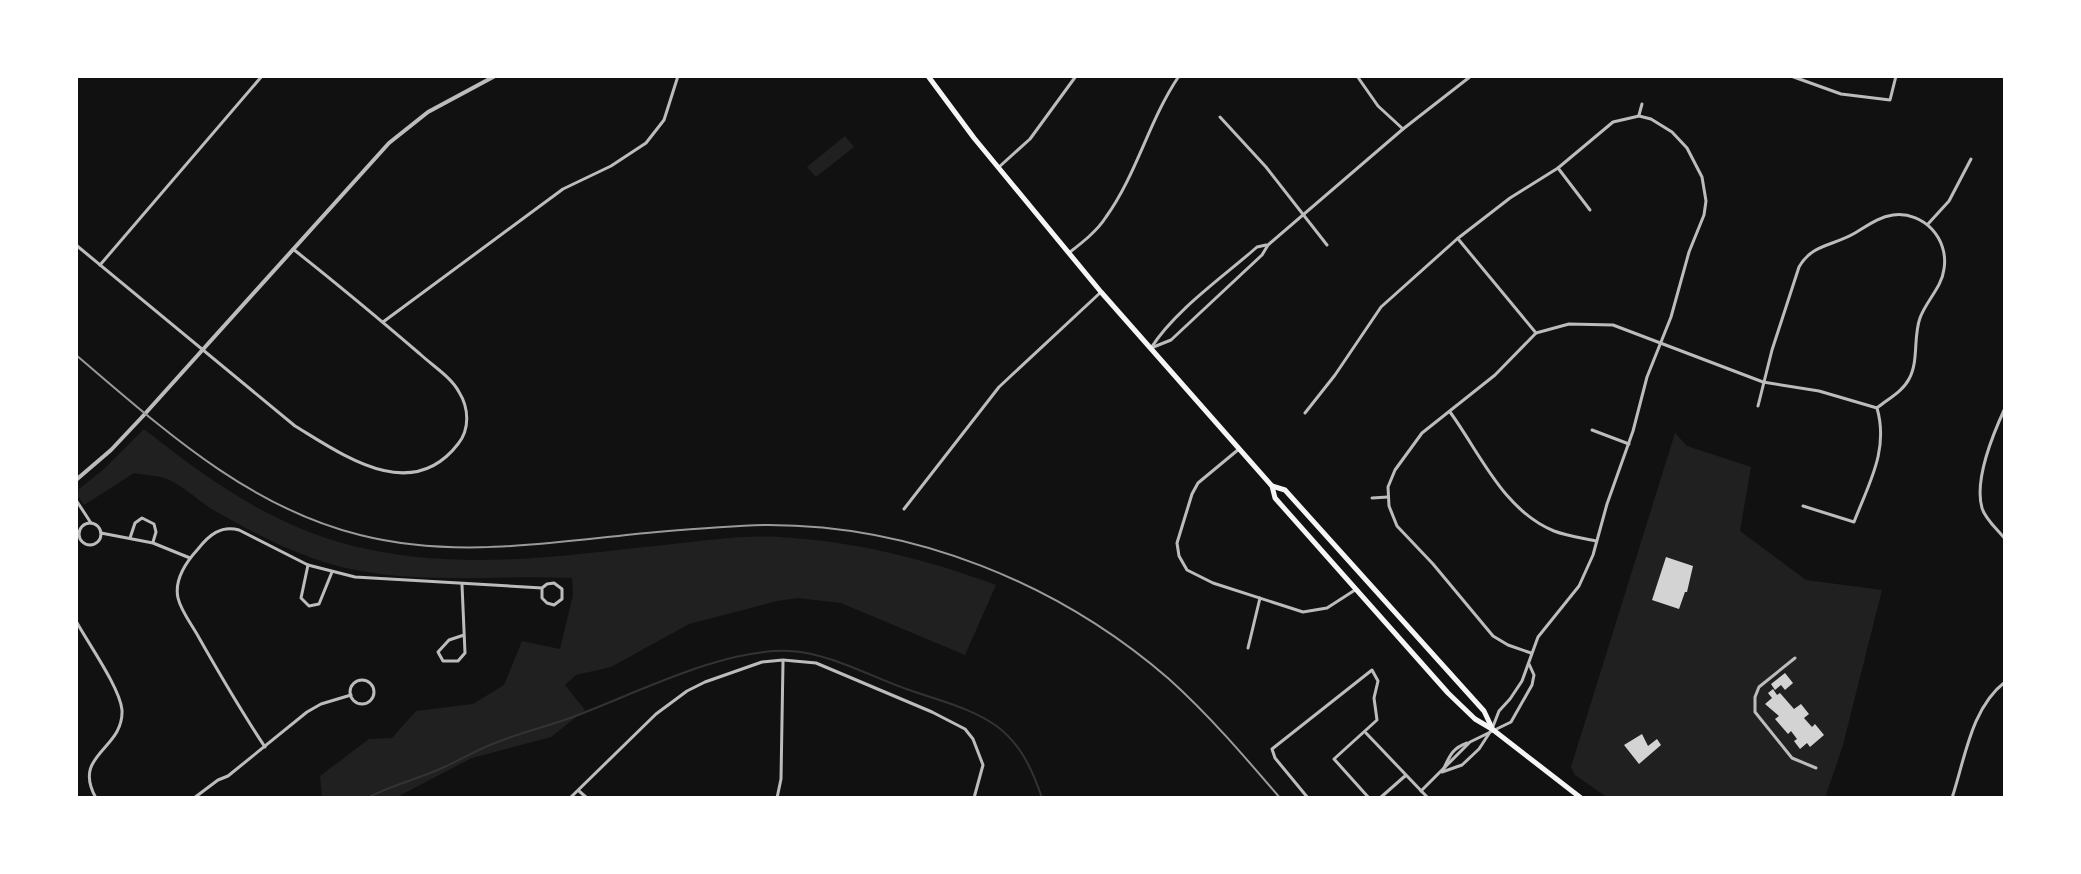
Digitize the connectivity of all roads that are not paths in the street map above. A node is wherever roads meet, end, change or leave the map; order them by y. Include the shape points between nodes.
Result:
1 (262, 76) edge
2 (495, 76) edge
3 (678, 76) edge
4 (928, 76) edge
5 (1076, 76) edge
6 (1179, 76) edge
7 (1357, 76) edge
8 (1471, 76) edge
9 (1791, 76) edge
10 (1896, 76) edge
11 (1642, 104) dead end
12 (1639, 116) junction
13 (1220, 117) dead end
14 (1403, 129) junction
15 (1971, 159) dead end
16 (999, 167) junction
17 (1558, 168) junction
18 (1590, 210) dead end
19 (1304, 214) junction
20 (1928, 224) junction
21 (1457, 239) junction
22 (76, 245) edge
23 (1268, 245) junction
24 (1327, 245) dead end
25 (293, 249) junction
26 (1070, 252) junction
27 (100, 265) junction
28 (1101, 292) junction
29 (383, 322) junction
30 (1536, 333) junction
31 (1661, 342) junction
32 (1151, 348) junction
33 (203, 349) junction
34 (1763, 382) junction
35 (1758, 406) dead end
36 (1877, 408) junction
37 (2005, 408) edge
38 (1450, 412) junction
39 (1305, 413) dead end
40 (1592, 430) dead end
41 (1629, 444) junction
42 (1239, 449) junction
43 (76, 480) edge
44 (1272, 486) junction
45 (1388, 497) junction
46 (1372, 498) dead end
47 (76, 500) edge
48 (1803, 506) dead end
49 (904, 509) dead end
50 (91, 523) junction
51 (78, 530) edge
52 (101, 533) junction
53 (130, 538) junction
54 (2005, 539) edge
55 (82, 541) junction
56 (1596, 541) junction
57 (153, 543) junction
58 (76, 546) edge
59 (190, 558) junction
60 (308, 565) junction
61 (332, 572) junction
62 (462, 585) junction
63 (542, 588) junction
64 (1355, 590) junction
65 (1260, 598) junction
66 (76, 621) edge
67 (464, 635) junction
68 (1248, 648) dead end
69 (1531, 653) junction
70 (1795, 658) dead end
71 (783, 660) junction
72 (1529, 664) junction
73 (2005, 682) edge
74 (351, 695) junction
75 (1492, 729) junction
76 (1366, 733) junction
77 (265, 747) junction
78 (1816, 768) dead end
79 (1442, 772) junction
80 (1405, 776) junction
81 (579, 791) junction
82 (1421, 791) junction
83 (96, 798) edge
84 (194, 798) edge
85 (570, 798) edge
86 (587, 798) edge
87 (777, 798) edge
88 (974, 798) edge
89 (1308, 798) edge
90 (1369, 798) edge
91 (1380, 798) edge
92 (1428, 798) edge
93 (1581, 798) edge
94 (1952, 798) edge

1 - 27 street
2 - 25 street via 400,133
3 - 29 street via 664,120 646,143 568,185
4 - 16 main road
5 - 16 street via 1030,139
6 - 26 street via 1106,218
7 - 14 street
8 - 14 street
9 - 10 street via 1841,94 1890,100
11 - 12 street
12 - 17 street via 1613,122
12 - 31 street via 1664,125 1687,148 1702,177 1706,201
13 - 19 street
14 - 19 street
15 - 20 street via 1949,201
16 - 26 main road
17 - 18 street
17 - 21 street
19 - 23 street
19 - 24 street
20 - 34 street via 1907,215 1882,217 1805,257
20 - 36 street via 1941,242 1944,271 1918,322 1909,381
21 - 30 street
21 - 39 street via 1374,316
22 - 27 street
23 - 32 street via 1171,340
23 - 32 street via 1257,247 1212,286
25 - 29 street
25 - 33 street
26 - 28 main road
27 - 33 street
28 - 32 main road
28 - 49 street via 999,387
29 - 33 street via 455,386 467,411 457,445 423,469 378,470 349,459 295,426
30 - 31 street via 1599,323
30 - 38 street
31 - 34 street
31 - 41 street
32 - 42 main road
33 - 43 street via 111,450
34 - 35 street
34 - 36 street
36 - 48 street via 1882,443 1854,522
37 - 54 street via 1991,438 1980,489 1982,511
38 - 45 street via 1422,433 1403,457 1390,478
38 - 56 street via 1526,515 1554,531
40 - 41 street
41 - 56 street
42 - 44 main road
42 - 65 street via 1198,483 1177,543 1179,556 1196,577
44 - 64 main road via 1275,498
44 - 75 main road via 1285,490 1484,711
45 - 46 street
45 - 69 street via 1397,526 1493,636
47 - 50 street
50 - 51 street
50 - 52 street
51 - 55 street
52 - 53 street
52 - 55 street via 96,543
53 - 57 street
53 - 57 street via 135,523 147,519 155,528
55 - 58 street
56 - 69 street via 1579,586
57 - 59 street
59 - 60 street via 218,530 229,528
59 - 77 street via 178,598
60 - 61 street
60 - 61 street via 301,598 309,606 319,604
61 - 62 street
62 - 63 street
62 - 67 street
63 - 63 street via 547,603 562,599 557,584
64 - 65 street via 1314,612
64 - 75 main road via 1448,693
65 - 68 street
66 - 83 street via 122,710 115,736 90,767 89,786
67 - 67 street via 465,653 458,661 443,661 438,652 442,645
69 - 72 street
70 - 78 street via 1759,687 1755,712 1792,758
71 - 81 street via 762,662 687,691 656,714
71 - 87 street
71 - 88 street via 816,663 965,729 983,765
72 - 75 street
72 - 75 street via 1534,675 1529,693 1511,722
73 - 94 street via 1982,706
74 - 74 street via 365,703 374,690 359,681
74 - 77 street via 307,712
75 - 79 street via 1470,742
75 - 79 street via 1462,765
75 - 93 main road
76 - 80 street
76 - 89 street via 1377,720 1378,681 1372,670 1272,749
76 - 90 street via 1334,759
77 - 84 street
79 - 82 street
80 - 82 street
80 - 91 street
81 - 85 street
81 - 86 street
82 - 92 street

